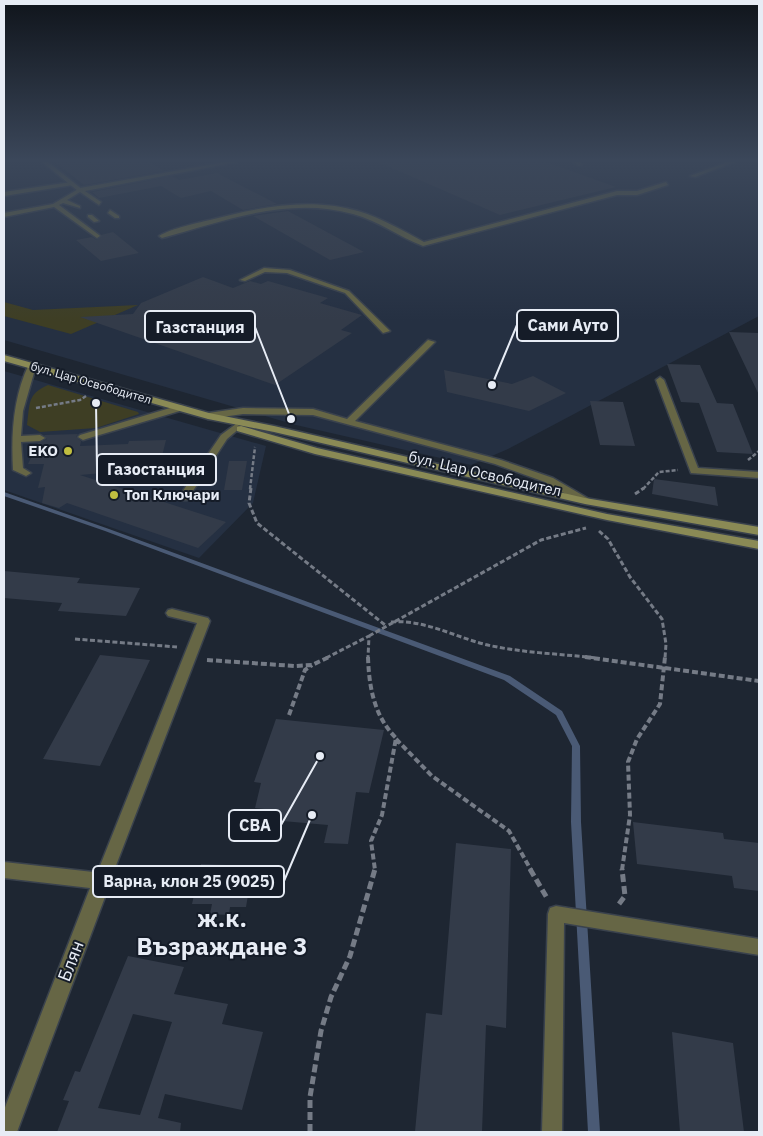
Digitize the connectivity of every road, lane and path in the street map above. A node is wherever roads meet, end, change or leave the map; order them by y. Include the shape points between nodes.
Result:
1 (69, 215) edge
2 (114, 215) edge
3 (236, 215) edge
4 (361, 215) edge
5 (533, 215) edge
6 (90, 216) dead end
7 (117, 217) dead end
8 (96, 221) dead end
9 (97, 236) dead end
10 (162, 236) dead end
11 (243, 280) dead end
12 (386, 331) dead end
13 (431, 342) dead end
14 (4, 358) edge
15 (32, 366) junction
16 (660, 380) dead end
17 (100, 386) junction
18 (180, 408) junction
19 (19, 411) junction
20 (208, 416) junction
21 (350, 421) junction
22 (236, 427) junction
23 (257, 434) junction
24 (83, 437) dead end
25 (16, 438) junction
26 (40, 438) dead end
27 (694, 471) junction
28 (26, 473) dead end
29 (759, 474) edge
30 (184, 498) dead end
31 (585, 501) junction
32 (611, 505) junction
33 (759, 531) edge
34 (759, 545) edge
35 (172, 613) dead end
36 (391, 622) junction
37 (384, 626) junction
38 (369, 636) junction
39 (75, 639) dead end
40 (191, 653) junction
41 (312, 665) junction
42 (665, 667) junction
43 (759, 681) edge
44 (288, 715) dead end
45 (396, 738) junction
46 (4, 870) edge
47 (102, 881) junction
48 (556, 914) junction
49 (606, 923) junction
50 (759, 947) edge
51 (6, 1132) edge
52 (310, 1132) edge
53 (552, 1132) edge

1 - 9 lane
2 - 7 lane
3 - 10 lane
4 - 5 lane via 423,244
6 - 8 lane
11 - 12 lane via 264,270 288,271 347,292
13 - 21 lane
14 - 15 main road, бул. Цар Освободител
15 - 17 main road, бул. Цар Освободител
15 - 19 lane
16 - 27 lane
17 - 18 main road, бул. Цар Освободител
17 - 19 path via 80,400
18 - 20 main road, бул. Цар Освободител
18 - 24 lane
19 - 25 lane
20 - 21 lane via 243,410 313,412
20 - 22 main road, бул. Цар Освободител
20 - 31 main road, бул. Цар Освободител
21 - 31 lane via 498,462 549,480
22 - 23 main road, бул. Цар Освободител
22 - 30 lane via 224,437
23 - 34 main road, бул. Цар Освободител via 315,451 607,518
23 - 37 path via 249,503 256,523
25 - 26 lane
25 - 28 lane via 18,470
27 - 29 lane
27 - 32 path via 661,470 651,476 641,492
31 - 32 main road, бул. Цар Освободител
32 - 33 main road, бул. Цар Освободител
35 - 40 lane via 204,621
36 - 37 path
36 - 42 path via 431,627 492,646
36 - 42 path via 541,540 593,525 608,540 630,577 662,619
37 - 38 path
38 - 41 path
38 - 45 path via 366,653 374,701 382,723
39 - 40 path
40 - 41 path via 295,666
40 - 47 lane
41 - 44 path via 304,673
42 - 43 path
42 - 49 path via 660,704 637,739 628,762 630,815 622,867 625,896
45 - 48 path via 432,776 509,832
45 - 52 path via 382,815 371,841 376,867 350,956 331,997 321,1031 310,1097
46 - 47 street
47 - 51 street, Блян
48 - 49 lane
48 - 53 lane
49 - 50 lane

